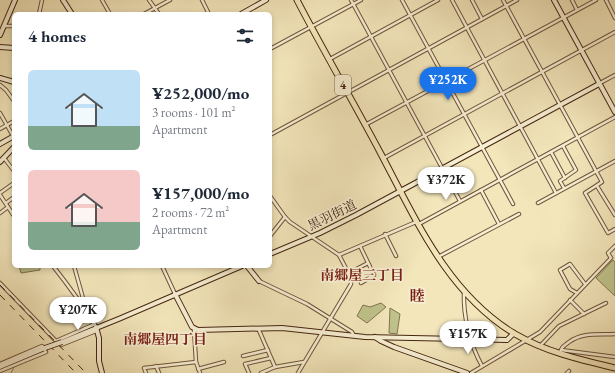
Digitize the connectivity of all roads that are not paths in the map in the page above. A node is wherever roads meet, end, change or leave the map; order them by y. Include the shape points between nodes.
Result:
1 (15, 0) edge
2 (42, 0) edge
3 (63, 0) edge
4 (102, 0) edge
5 (149, 0) edge
6 (170, 0) edge
7 (202, 0) edge
8 (266, 0) edge
9 (297, 0) edge
10 (351, 0) edge
11 (360, 0) edge
12 (402, 0) edge
13 (438, 0) edge
14 (452, 0) edge
15 (472, 0) edge
16 (502, 0) edge
17 (517, 0) edge
18 (554, 0) edge
19 (572, 0) edge
20 (596, 0) edge
21 (606, 0) edge
22 (353, 4) junction
23 (506, 6) junction
24 (615, 7) edge
25 (154, 9) junction
26 (577, 10) junction
27 (611, 10) junction
28 (39, 12) edge
29 (71, 12) edge
30 (109, 12) edge
31 (148, 12) edge
32 (156, 12) edge
33 (208, 12) edge
34 (244, 12) edge
35 (410, 15) junction
36 (563, 18) junction
37 (615, 18) edge
38 (482, 19) junction
39 (12, 27) edge
40 (311, 27) junction
41 (467, 27) junction
42 (1, 31) edge
43 (615, 32) edge
44 (371, 36) junction
45 (523, 38) junction
46 (0, 47) edge
47 (12, 48) edge
48 (272, 48) edge
49 (428, 49) junction
50 (581, 50) junction
51 (329, 60) junction
52 (485, 60) junction
53 (389, 70) junction
54 (541, 72) junction
55 (615, 75) edge
56 (0, 78) edge
57 (12, 81) edge
58 (446, 81) junction
59 (599, 84) junction
60 (0, 85) edge
61 (347, 93) junction
62 (503, 93) junction
63 (12, 98) edge
64 (406, 103) junction
65 (560, 105) junction
66 (615, 112) edge
67 (0, 113) edge
68 (464, 114) junction
69 (615, 117) edge
70 (12, 123) edge
71 (7, 125) junction
72 (365, 125) junction
73 (520, 126) junction
74 (0, 129) edge
75 (12, 133) edge
76 (272, 134) edge
77 (424, 136) junction
78 (12, 137) edge
79 (577, 138) junction
80 (0, 144) edge
81 (563, 146) junction
82 (481, 147) junction
83 (12, 150) edge
84 (551, 152) junction
85 (383, 158) junction
86 (539, 159) junction
87 (2, 160) edge
88 (615, 161) edge
89 (442, 168) junction
90 (12, 169) edge
91 (595, 172) junction
92 (565, 178) junction
93 (499, 180) junction
94 (12, 184) edge
95 (597, 186) junction
96 (564, 188) junction
97 (400, 190) junction
98 (481, 190) junction
99 (556, 192) junction
100 (0, 194) edge
101 (12, 198) edge
102 (272, 199) edge
103 (460, 202) junction
104 (6, 203) junction
105 (538, 203) dead end
106 (513, 204) dead end
107 (8, 207) junction
108 (12, 210) edge
109 (0, 213) edge
110 (519, 214) dead end
111 (615, 215) edge
112 (285, 217) junction
113 (418, 223) junction
114 (499, 224) junction
115 (615, 229) edge
116 (272, 233) edge
117 (385, 234) junction
118 (312, 236) junction
119 (360, 246) junction
120 (615, 246) edge
121 (272, 253) edge
122 (339, 255) junction
123 (396, 256) dead end
124 (438, 257) junction
125 (368, 263) junction
126 (55, 268) edge
127 (75, 268) edge
128 (163, 268) edge
129 (231, 268) edge
130 (249, 268) edge
131 (348, 273) junction
132 (259, 281) joint
133 (0, 283) edge
134 (361, 283) dead end
135 (586, 284) junction
136 (464, 292) junction
137 (577, 293) junction
138 (175, 294) junction
139 (570, 300) junction
140 (606, 303) dead end
141 (86, 309) junction
142 (584, 314) junction
143 (330, 318) junction
144 (96, 327) junction
145 (258, 328) junction
146 (194, 329) junction
147 (322, 332) junction
148 (514, 333) junction
149 (615, 334) edge
150 (354, 336) junction
151 (375, 337) junction
152 (392, 337) junction
153 (471, 339) junction
154 (526, 340) junction
155 (56, 341) junction
156 (390, 346) junction
157 (540, 347) junction
158 (44, 348) junction
159 (268, 350) junction
160 (560, 352) junction
161 (243, 356) dead end
162 (615, 357) edge
163 (271, 358) junction
164 (196, 362) junction
165 (224, 362) dead end
166 (304, 362) junction
167 (0, 364) edge
168 (156, 366) junction
169 (482, 366) junction
170 (0, 367) edge
171 (275, 367) junction
172 (198, 368) junction
173 (615, 368) edge
174 (0, 371) edge
175 (102, 373) edge
176 (146, 373) edge
177 (159, 373) edge
178 (200, 373) edge
179 (249, 373) edge
180 (261, 373) edge
181 (298, 373) edge
182 (467, 373) edge
183 (471, 373) edge

1 - 42 street
2 - 28 street
3 - 29 street
4 - 30 street
5 - 25 street
6 - 25 street
7 - 33 street
8 - 34 street
9 - 40 highway, 4
10 - 22 street
11 - 22 street
12 - 35 street
13 - 35 street
14 - 41 street
15 - 38 street
16 - 23 street
17 - 23 street
18 - 36 street
19 - 26 street
20 - 26 street
21 - 27 street
22 - 40 street
22 - 44 street
23 - 38 street
23 - 45 street
24 - 27 street
25 - 31 street
25 - 32 street
26 - 36 street
27 - 37 street
35 - 44 street
35 - 49 street
36 - 45 street
36 - 50 street
38 - 41 street
39 - 42 street
40 - 48 street
40 - 51 highway, 4
41 - 49 street
41 - 52 street
43 - 50 street
44 - 51 street
44 - 53 street
45 - 52 street
45 - 54 street
46 - 47 street
49 - 53 street
49 - 58 street
50 - 54 street
50 - 59 street
51 - 61 highway, 4
52 - 58 street
52 - 62 street
53 - 61 street
53 - 64 street
54 - 62 street
54 - 65 street
55 - 59 street
56 - 57 street
58 - 64 street
58 - 68 street
59 - 65 street, 黒羽街道
59 - 66 street
60 - 63 street
61 - 72 highway, 4
61 - 76 street
62 - 68 street
62 - 73 street
64 - 72 street
64 - 77 street
65 - 73 street, 黒羽街道
65 - 79 street
67 - 71 street
68 - 77 street
68 - 82 street
69 - 79 street
70 - 71 street
71 - 74 street
71 - 75 street
72 - 85 highway, 4
73 - 82 street, 黒羽街道
73 - 86 street
77 - 85 street
77 - 89 street
78 - 80 street
79 - 81 street
79 - 91 street
81 - 84 street
81 - 92 street via 576,170
82 - 89 street, 黒羽街道
82 - 93 street
83 - 87 street
84 - 86 street
84 - 92 street
85 - 97 highway, 4
86 - 93 street
86 - 99 street
87 - 90 street
88 - 91 street
89 - 97 street, 黒羽街道
89 - 103 street
91 - 95 street via 602,182
91 - 96 street
92 - 96 street via 560,181
93 - 98 street
93 - 106 street
94 - 100 street
95 - 111 street
95 - 115 street via 585,194 608,232
96 - 99 street
97 - 113 highway, 4
97 - 118 street, 黒羽街道
98 - 103 street
98 - 114 street
99 - 105 street
100 - 104 street
101 - 104 street
102 - 112 street
103 - 113 street
104 - 107 street
107 - 108 street
107 - 109 street
110 - 114 street
112 - 116 street
112 - 118 street
113 - 117 street
113 - 124 highway, 4
114 - 124 street
117 - 119 street
117 - 123 street
118 - 121 street, 黒羽街道
118 - 122 street
119 - 122 street
119 - 125 street
120 - 135 street via 608,253 611,258
122 - 131 street
124 - 136 highway, 4
125 - 131 street
125 - 134 street via 374,275
126 - 141 street
127 - 141 street
128 - 138 street
129 - 138 street
130 - 132 street
131 - 143 street via 351,284
132 - 143 street via 291,295
133 - 155 street
135 - 137 street
135 - 137 street via 570,264 560,270 570,289
136 - 148 highway, 4 via 484,311
136 - 153 street via 464,307
137 - 139 street
138 - 144 street
138 - 146 street
139 - 142 street
139 - 154 street via 540,332
140 - 142 street
141 - 144 street
142 - 157 street via 557,328
143 - 147 street
143 - 150 street
144 - 155 street
144 - 155 street via 61,345
144 - 158 street, bridge
144 - 175 street via 100,342 99,361
145 - 146 street
145 - 147 street
145 - 159 street
146 - 164 street
147 - 150 street
147 - 166 street
148 - 153 street via 507,340
148 - 154 highway, 4
149 - 160 street via 589,334 574,338 562,347
150 - 151 street
151 - 152 street
151 - 156 street
152 - 153 street
152 - 156 street
153 - 169 street via 474,352
154 - 157 highway, 4
154 - 169 street
156 - 182 street
157 - 160 highway, 4
158 - 167 street via 42,346
158 - 170 street
158 - 174 street via 46,352
159 - 161 street
159 - 163 street
160 - 162 street
160 - 173 highway, 4
163 - 171 street
163 - 179 street via 245,364
164 - 168 street
164 - 172 street
165 - 172 street
166 - 171 street
166 - 181 street
168 - 176 street via 144,368
168 - 177 street
169 - 183 street
171 - 180 street
172 - 178 street

